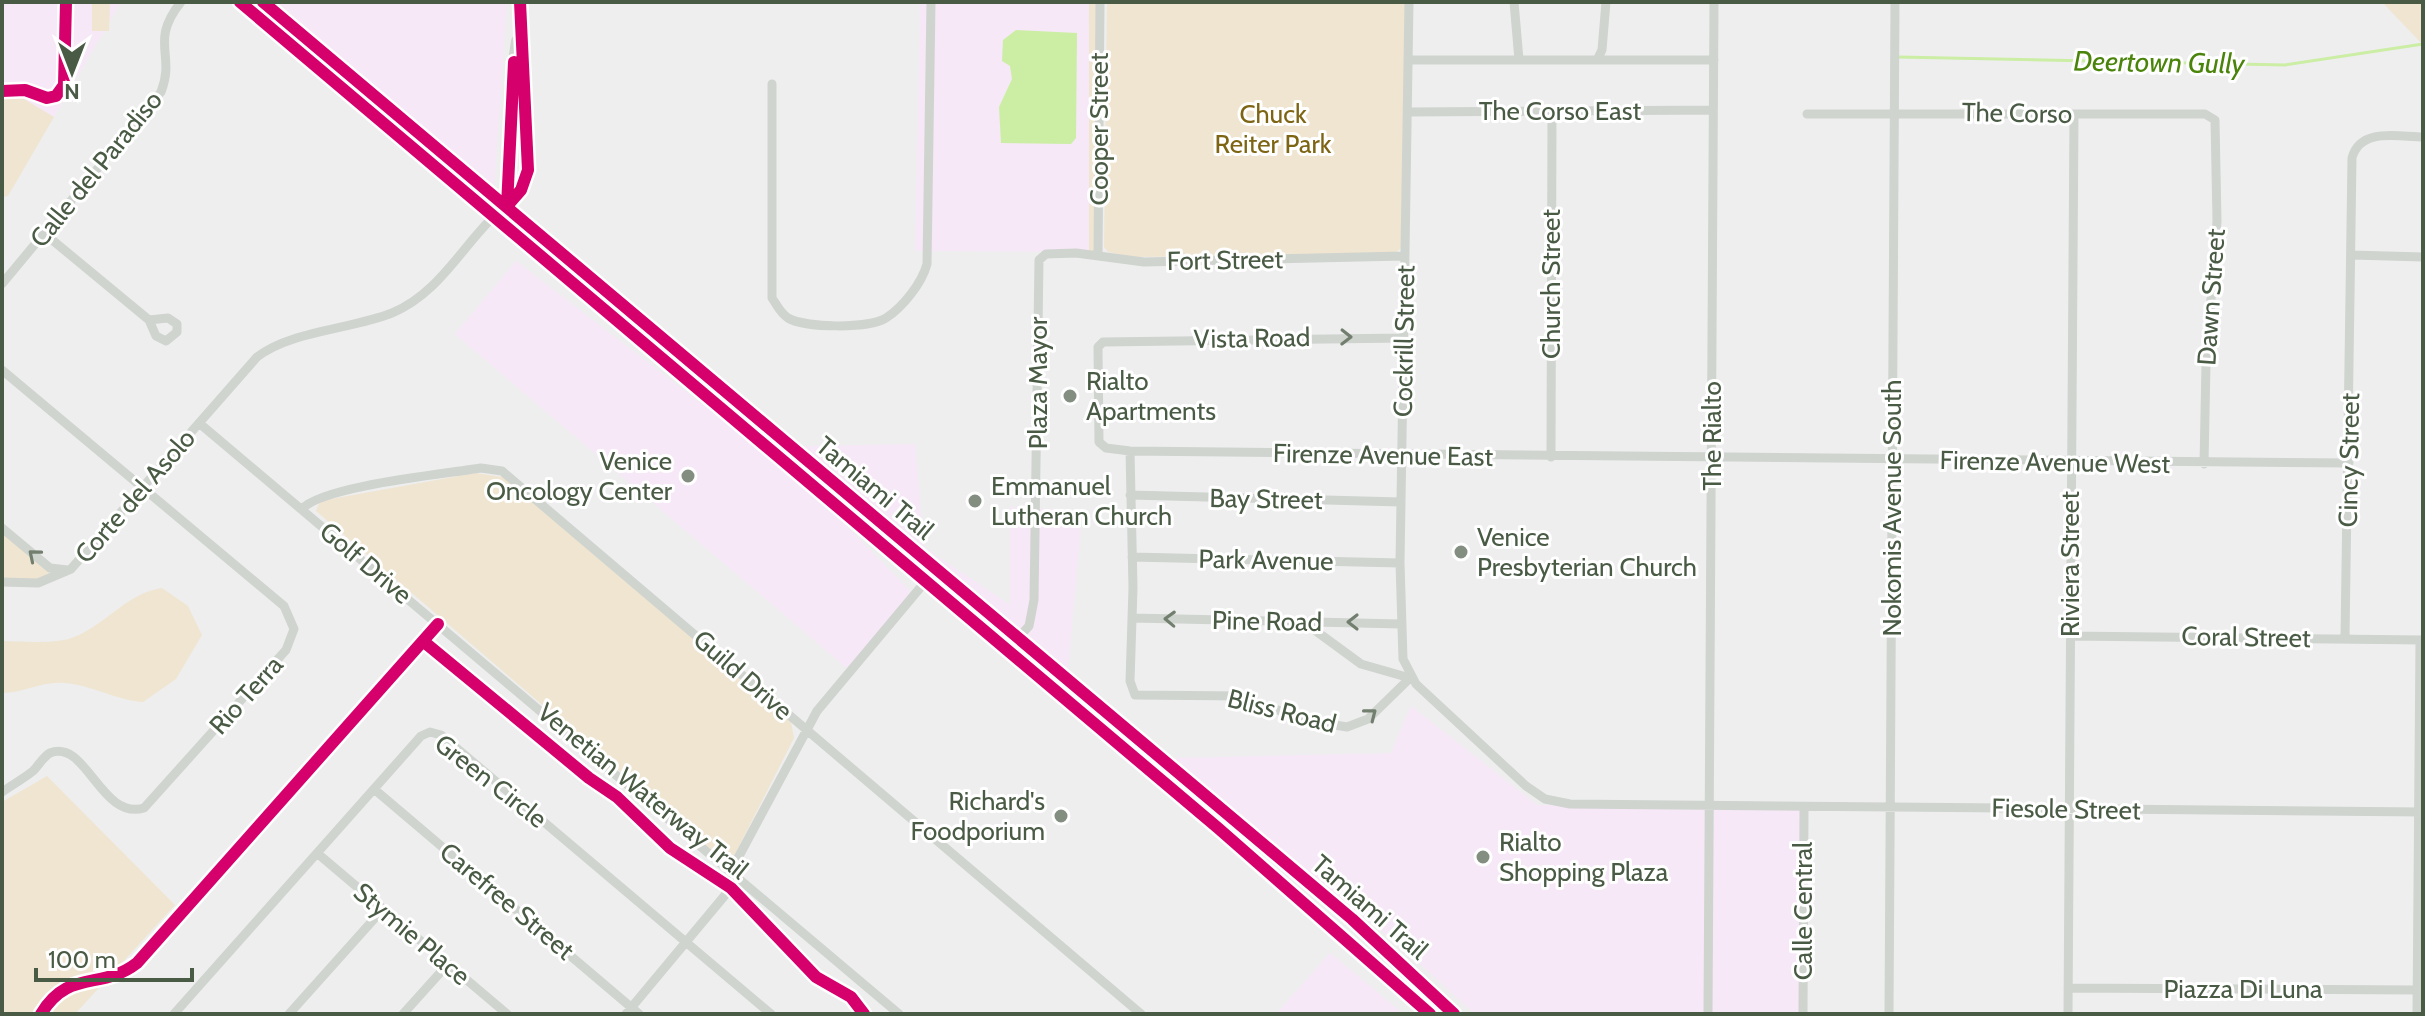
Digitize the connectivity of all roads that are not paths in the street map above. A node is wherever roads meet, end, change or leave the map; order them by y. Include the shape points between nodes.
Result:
1 (181, 2) edge
2 (240, 2) edge
3 (263, 2) edge
4 (931, 2) edge
5 (1100, 2) edge
6 (1409, 2) edge
7 (1514, 2) edge
8 (1606, 2) edge
9 (1714, 2) edge
10 (1895, 2) edge
11 (520, 8) edge
12 (1408, 60) junction
13 (1519, 60) junction
14 (1597, 60) junction
15 (1714, 60) junction
16 (772, 84) dead end
17 (1713, 110) junction
18 (1552, 111) junction
19 (1408, 112) junction
20 (1807, 114) dead end
21 (1893, 114) junction
22 (2074, 114) junction
23 (2217, 131) joint
24 (2423, 137) edge
25 (507, 206) junction
26 (493, 216) junction
27 (45, 234) junction
28 (1046, 254) joint
29 (2352, 255) junction
30 (1098, 256) junction
31 (1405, 256) junction
32 (2423, 257) edge
33 (2, 284) edge
34 (149, 320) dead end
35 (1404, 338) junction
36 (2, 370) edge
37 (1097, 398) joint
38 (199, 423) junction
39 (1130, 451) junction
40 (1402, 455) junction
41 (1551, 457) junction
42 (1712, 459) junction
43 (1892, 460) junction
44 (2071, 461) junction
45 (2349, 463) junction
46 (2204, 464) junction
47 (142, 488) junction
48 (1130, 495) junction
49 (1401, 502) junction
50 (302, 509) junction
51 (2, 528) edge
52 (1132, 557) junction
53 (1400, 563) junction
54 (71, 569) junction
55 (2, 582) edge
56 (925, 582) junction
57 (1132, 618) junction
58 (1304, 623) junction
59 (1401, 624) junction
60 (2070, 636) junction
61 (1019, 638) junction
62 (2345, 638) junction
63 (2422, 640) edge
64 (1007, 650) junction
65 (1410, 678) junction
66 (805, 729) junction
67 (374, 789) junction
68 (2, 792) edge
69 (1710, 806) junction
70 (1890, 807) junction
71 (1804, 808) junction
72 (2069, 810) junction
73 (2421, 812) edge
74 (317, 853) junction
75 (731, 871) junction
76 (383, 909) junction
77 (686, 942) junction
78 (448, 964) junction
79 (2068, 988) junction
80 (2418, 990) junction
81 (632, 1012) edge
82 (174, 1014) edge
83 (289, 1014) edge
84 (403, 1014) edge
85 (507, 1014) edge
86 (771, 1014) edge
87 (899, 1014) edge
88 (1141, 1014) edge
89 (1430, 1014) edge
90 (1454, 1014) edge
91 (1708, 1014) edge
92 (1803, 1014) edge
93 (1889, 1014) edge
94 (2068, 1014) edge
95 (2417, 1014) edge

1 - 27 street, Calle del Paradiso via 162,36 166,70 161,92
2 - 26 main road, Tamiami Trail
3 - 25 main road, Tamiami Trail
4 - 16 street via 927,264 924,276 887,318 868,325 801,322 788,318 772,298
5 - 30 street, Cooper Street
6 - 12 street, Cockrill Street
7 - 13 street
8 - 14 street
9 - 15 street, The Rialto
10 - 21 street, Nokomis Avenue South
11 - 25 street via 510,91
11 - 25 street via 528,170
12 - 13 street
12 - 19 street, Cockrill Street
13 - 14 street
14 - 15 street
15 - 17 street, The Rialto
17 - 18 street, The Corso East
17 - 42 street, The Rialto
18 - 19 street, The Corso East
18 - 41 street, Church Street
19 - 31 street, Cockrill Street
20 - 21 street, The Corso
21 - 22 street, The Corso
21 - 43 street, Nokomis Avenue South
22 - 23 street, The Corso via 2205,114 2215,120
22 - 44 street, Riviera Street
23 - 46 street, Dawn Street
24 - 29 street, Cincy Street via 2376,136 2354,151
25 - 26 street, Corte del Asolo
25 - 61 main road, Tamiami Trail
26 - 38 street, Corte del Asolo via 415,300 380,317 263,352
26 - 56 main road, Tamiami Trail
27 - 33 street, Calle del Paradiso
27 - 34 street
28 - 30 street, Fort Street
28 - 61 street, Plaza Mayor via 1039,260 1034,600 1029,626
29 - 32 street
29 - 45 street, Cincy Street
30 - 31 street, Fort Street via 1144,262
31 - 35 street, Cockrill Street
37 -> 35 street, Vista Road via 1100,343
35 - 40 street, Cockrill Street
36 - 47 street, Rio Terra
37 - 39 street, Firenze Avenue East via 1099,442
38 - 47 street, Corte del Asolo
38 - 50 street, Golf Drive
39 - 40 street, Firenze Avenue East
39 - 48 street
40 - 41 street, Firenze Avenue East
40 - 49 street, Cockrill Street
41 - 42 street, Firenze Avenue East
42 - 43 street, Firenze Avenue West
42 - 69 street, The Rialto
43 - 44 street, Firenze Avenue West
43 - 70 street, Nokomis Avenue South
44 - 46 street, Firenze Avenue West
44 - 60 street, Riviera Street
45 - 46 street, Firenze Avenue West
45 - 62 street, Cincy Street
47 - 54 street, Corte del Asolo
47 - 68 street, Rio Terra via 284,606 293,622 292,640 144,808 121,807 76,758 64,752 47,755
48 - 49 street, Bay Street
48 - 52 street
49 - 53 street, Cockrill Street
50 - 66 street, Guild Drive via 326,494 497,469
50 - 75 street, Golf Drive
54 -> 51 street, Corte del Asolo via 50,568
52 - 53 street, Park Avenue
52 - 57 street
53 - 59 street, Cockrill Street
54 - 55 street, Corte del Asolo via 38,583
56 - 64 main road, Tamiami Trail
56 - 66 street
58 -> 57 street, Pine Road
57 -> 65 street, Bliss Road via 1130,681 1135,695 1241,696 1304,720 1347,727 1368,719
59 -> 58 street, Pine Road
58 - 65 street via 1361,664
59 - 65 street, Cockrill Street
60 - 62 street, Coral Street
60 - 72 street, Riviera Street
61 - 64 street, Plaza Mayor
61 - 90 main road, Tamiami Trail via 1352,919
62 - 63 street, Coral Street
63 - 73 street
64 - 89 main road, Tamiami Trail
65 - 69 street via 1545,799
66 - 75 street
66 - 88 street, Guild Drive
67 - 74 street, Green Circle
67 - 77 street, Green Circle via 421,736 441,735
67 - 81 street, Carefree Street
69 - 71 street, Fiesole Street
69 - 91 street, The Rialto
70 - 71 street, Fiesole Street
70 - 72 street, Fiesole Street
70 - 93 street, Nokomis Avenue South
71 - 92 street, Calle Central
72 - 73 street, Fiesole Street
72 - 79 street, Riviera Street
73 - 80 street
74 - 76 street, Stymie Place
74 - 82 street, Green Circle
75 - 77 street via 731,888
75 - 87 street, Golf Drive
76 - 78 street, Stymie Place
76 - 83 street
77 - 81 street
77 - 86 street, Green Circle
78 - 84 street
78 - 85 street, Stymie Place
79 - 80 street, Piazza Di Luna
79 - 94 street, Riviera Street
80 - 95 street

